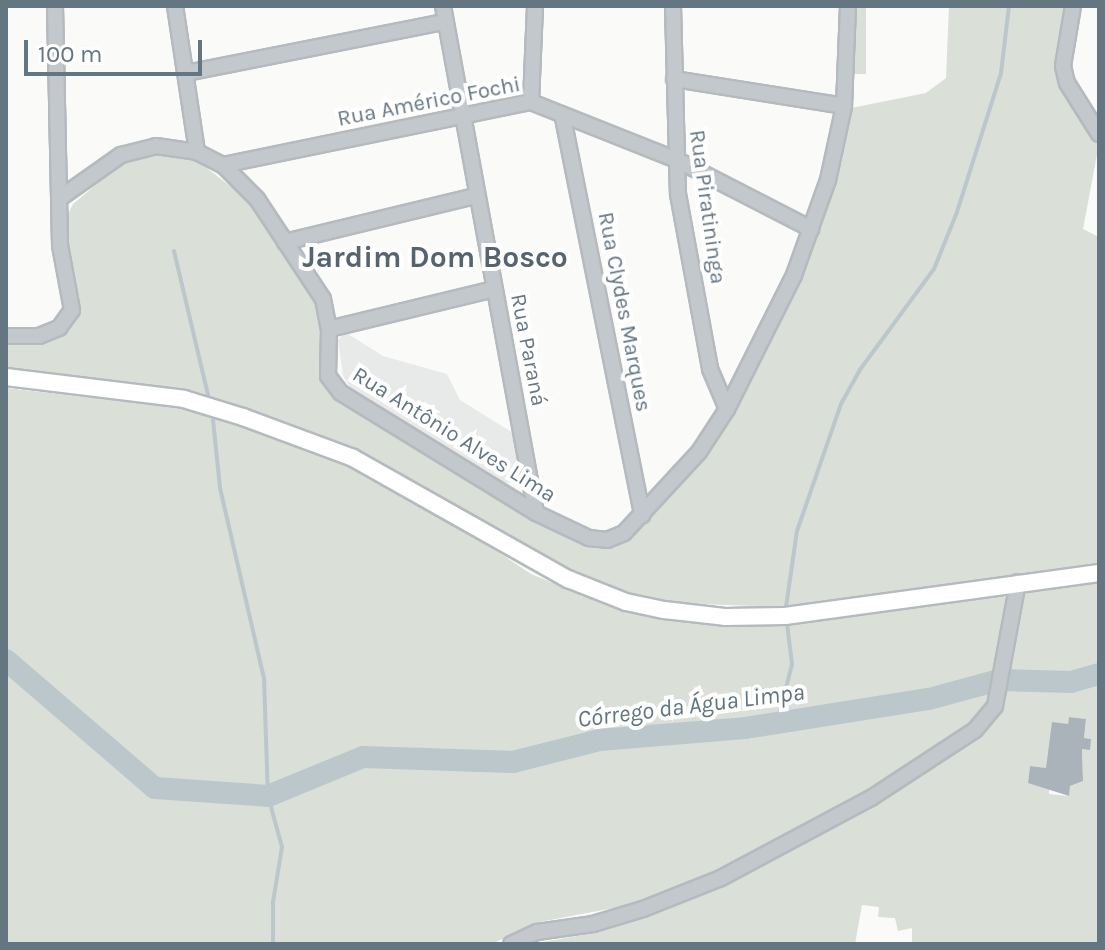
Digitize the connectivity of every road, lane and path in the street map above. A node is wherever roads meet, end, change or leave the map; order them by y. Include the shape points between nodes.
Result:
1 (55, 6) edge
2 (175, 6) edge
3 (443, 6) edge
4 (535, 6) edge
5 (673, 6) edge
6 (848, 6) edge
7 (1073, 6) edge
8 (443, 22) junction
9 (186, 73) junction
10 (674, 79) junction
11 (531, 102) junction
12 (844, 106) junction
13 (1080, 107) junction
14 (1099, 107) edge
15 (461, 115) junction
16 (563, 118) junction
17 (1099, 134) edge
18 (197, 152) junction
19 (677, 160) junction
20 (223, 165) junction
21 (475, 196) junction
22 (60, 198) junction
23 (811, 229) junction
24 (285, 242) junction
25 (494, 289) junction
26 (329, 329) junction
27 (6, 336) edge
28 (6, 377) edge
29 (727, 409) junction
30 (536, 513) junction
31 (642, 515) junction
32 (1099, 573) edge
33 (1018, 582) junction
34 (511, 944) edge

1 - 22 street
2 - 9 street
3 - 8 street, Rua Paraná
4 - 11 street
5 - 10 street, Rua Piratininga
6 - 12 street, Rua Antônio Alves Lima
7 - 13 street via 1063,49 1067,83
8 - 9 street
8 - 15 street, Rua Paraná
9 - 18 street
10 - 12 street
10 - 19 street, Rua Piratininga
11 - 15 street, Rua Américo Fochi
11 - 16 street, Rua Américo Fochi
12 - 23 street, Rua Antônio Alves Lima
13 - 14 street
13 - 17 street
15 - 20 street, Rua Américo Fochi
15 - 21 street, Rua Paraná
16 - 19 street, Rua Américo Fochi
16 - 31 street, Rua Clydes Marques
18 - 20 street, Rua Antônio Alves Lima
18 - 22 street, Rua Antônio Alves Lima via 156,146 121,155
19 - 23 street, Rua Américo Fochi
19 - 29 street, Rua Piratininga via 678,194 710,369
20 - 24 street, Rua Antônio Alves Lima via 257,199
21 - 24 street
21 - 25 street, Rua Paraná
22 - 27 street via 60,245 72,310 59,328 39,336
23 - 29 street, Rua Antônio Alves Lima via 794,275
24 - 26 street, Rua Antônio Alves Lima via 323,299
25 - 26 street
25 - 30 street, Rua Paraná
26 - 30 street, Rua Antônio Alves Lima via 328,376 341,393
28 - 33 main road via 184,399 325,447 390,476 536,564 639,604 725,617 785,616
29 - 31 street, Rua Antônio Alves Lima via 685,470
30 - 31 street, Rua Antônio Alves Lima via 589,538 607,540
32 - 33 main road
33 - 34 street via 995,706 975,730 871,798 721,878 643,909 593,924 537,932

